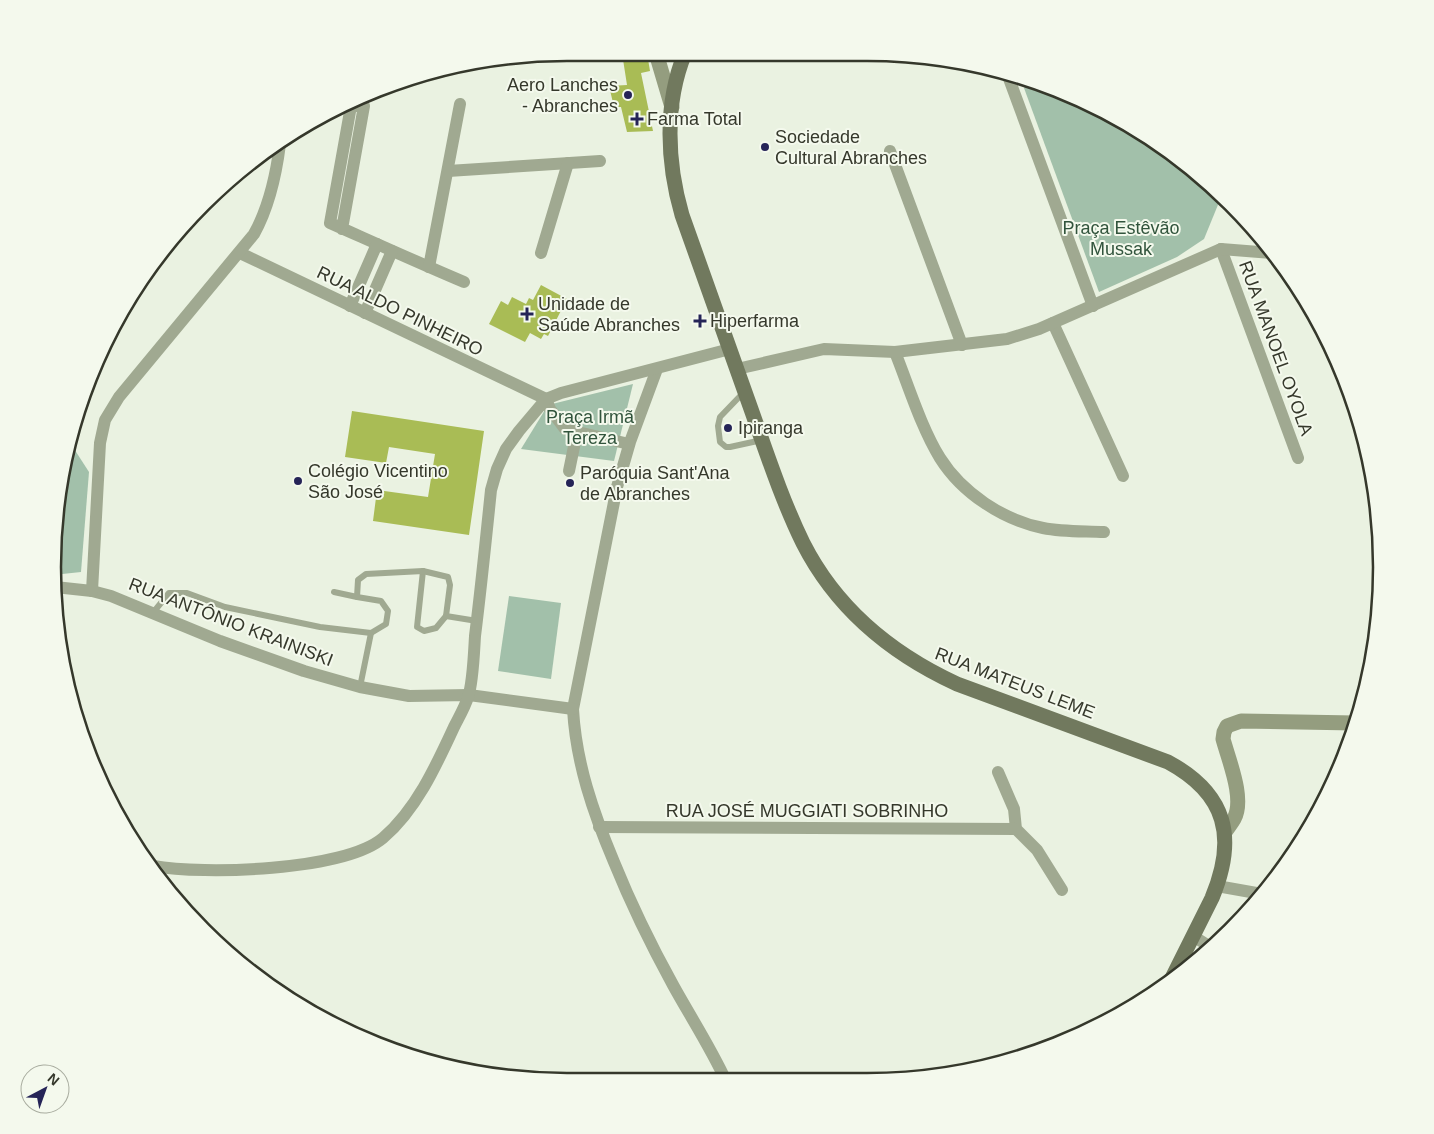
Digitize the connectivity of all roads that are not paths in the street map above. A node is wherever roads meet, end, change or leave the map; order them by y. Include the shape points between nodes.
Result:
1 (658, 61) edge
2 (683, 61) edge
3 (1010, 82) edge
4 (460, 104) dead end
5 (359, 106) edge
6 (672, 107) junction
7 (350, 110) edge
8 (890, 151) dead end
9 (278, 152) edge
10 (600, 160) dead end
11 (568, 163) junction
12 (448, 171) junction
13 (342, 229) junction
14 (377, 244) junction
15 (1221, 249) junction
16 (392, 251) junction
17 (1262, 252) edge
18 (240, 253) junction
19 (540, 253) dead end
20 (429, 267) junction
21 (464, 282) dead end
22 (350, 306) junction
23 (1093, 306) junction
24 (365, 313) junction
25 (1053, 323) junction
26 (962, 345) junction
27 (730, 349) junction
28 (895, 352) junction
29 (657, 369) junction
30 (737, 369) junction
31 (745, 391) junction
32 (546, 399) junction
33 (576, 432) junction
34 (762, 440) junction
35 (630, 444) junction
36 (1298, 458) dead end
37 (569, 471) dead end
38 (1123, 476) dead end
39 (1104, 532) dead end
40 (423, 571) junction
41 (62, 589) edge
42 (92, 591) junction
43 (334, 592) dead end
44 (357, 597) junction
45 (152, 614) junction
46 (446, 616) junction
47 (477, 620) junction
48 (371, 633) junction
49 (360, 687) junction
50 (469, 696) junction
51 (573, 709) junction
52 (1348, 724) edge
53 (998, 772) dead end
54 (599, 827) junction
55 (1016, 829) junction
56 (1225, 832) junction
57 (160, 867) edge
58 (1217, 886) junction
59 (1062, 890) dead end
60 (1253, 892) edge
61 (1193, 936) junction
62 (1204, 943) edge
63 (1178, 965) edge
64 (722, 1073) edge

1 - 6 street, RUA MATEUS LEME
2 - 6 main road
3 - 23 street
4 - 12 street
5 - 13 street via 364,106
6 - 27 main road, RUA MATEUS LEME via 670,160 674,187
7 - 13 street via 330,223
8 - 26 street
9 - 18 street via 264,217
10 - 11 street
11 - 12 street
11 - 19 street
12 - 20 street
13 - 14 street
14 - 16 street
14 - 22 street
15 - 17 street
15 - 23 street
15 - 36 street, RUA MANOEL OYOLA
16 - 20 street
16 - 24 street
18 - 22 street, RUA ALDO PINHEIRO
18 - 42 street via 119,397 105,420 100,443
20 - 21 street
22 - 24 street, RUA ALDO PINHEIRO
23 - 25 street
24 - 32 street, RUA ALDO PINHEIRO
25 - 26 street via 1016,337
25 - 38 street
26 - 28 street
27 - 29 street
27 - 30 main road, RUA MATEUS LEME
28 - 30 street via 824,349
28 - 39 street via 941,460 970,491 986,504 1042,528
29 - 32 street via 582,386
29 - 35 street
30 - 31 main road, RUA MATEUS LEME
31 - 34 main road, RUA MATEUS LEME
31 - 34 lane via 720,417 720,442 730,447
32 - 33 street via 566,429
32 - 47 street via 506,449 497,469 491,490
33 - 35 street
33 - 37 street
34 - 56 main road, RUA MATEUS LEME via 804,545 838,595 876,635 901,655 956,684 1180,768 1214,802
35 - 51 street via 617,486
40 - 44 lane via 366,574 358,580
40 - 46 lane via 448,577
40 - 46 lane via 416,627 424,631 436,628
41 - 42 street, RUA ANTÔNIO KRAINISKI
42 - 45 street, RUA ANTÔNIO KRAINISKI
43 - 44 lane
44 - 48 lane via 381,601 388,611 386,624
45 - 48 lane via 169,593 187,593 226,607 320,627
45 - 49 street, RUA ANTÔNIO KRAINISKI via 274,660
46 - 47 lane
47 - 50 street
48 - 49 lane
49 - 50 street, RUA ANTÔNIO KRAINISKI via 409,696
50 - 51 street, RUA ANTÔNIO KRAINISKI
50 - 57 street via 441,756 418,795 382,839 333,859 282,866 197,871
51 - 54 street via 585,786
52 - 56 street via 1241,721 1227,726 1224,739 1238,806
53 - 55 street via 1014,809
54 - 55 street, RUA JOSÉ MUGGIATI SOBRINHO
54 - 64 street via 647,935
55 - 59 street via 1037,850
56 - 58 main road, RUA MATEUS LEME
58 - 60 street
58 - 61 main road, RUA MATEUS LEME
61 - 62 street
61 - 63 main road, RUA MATEUS LEME

